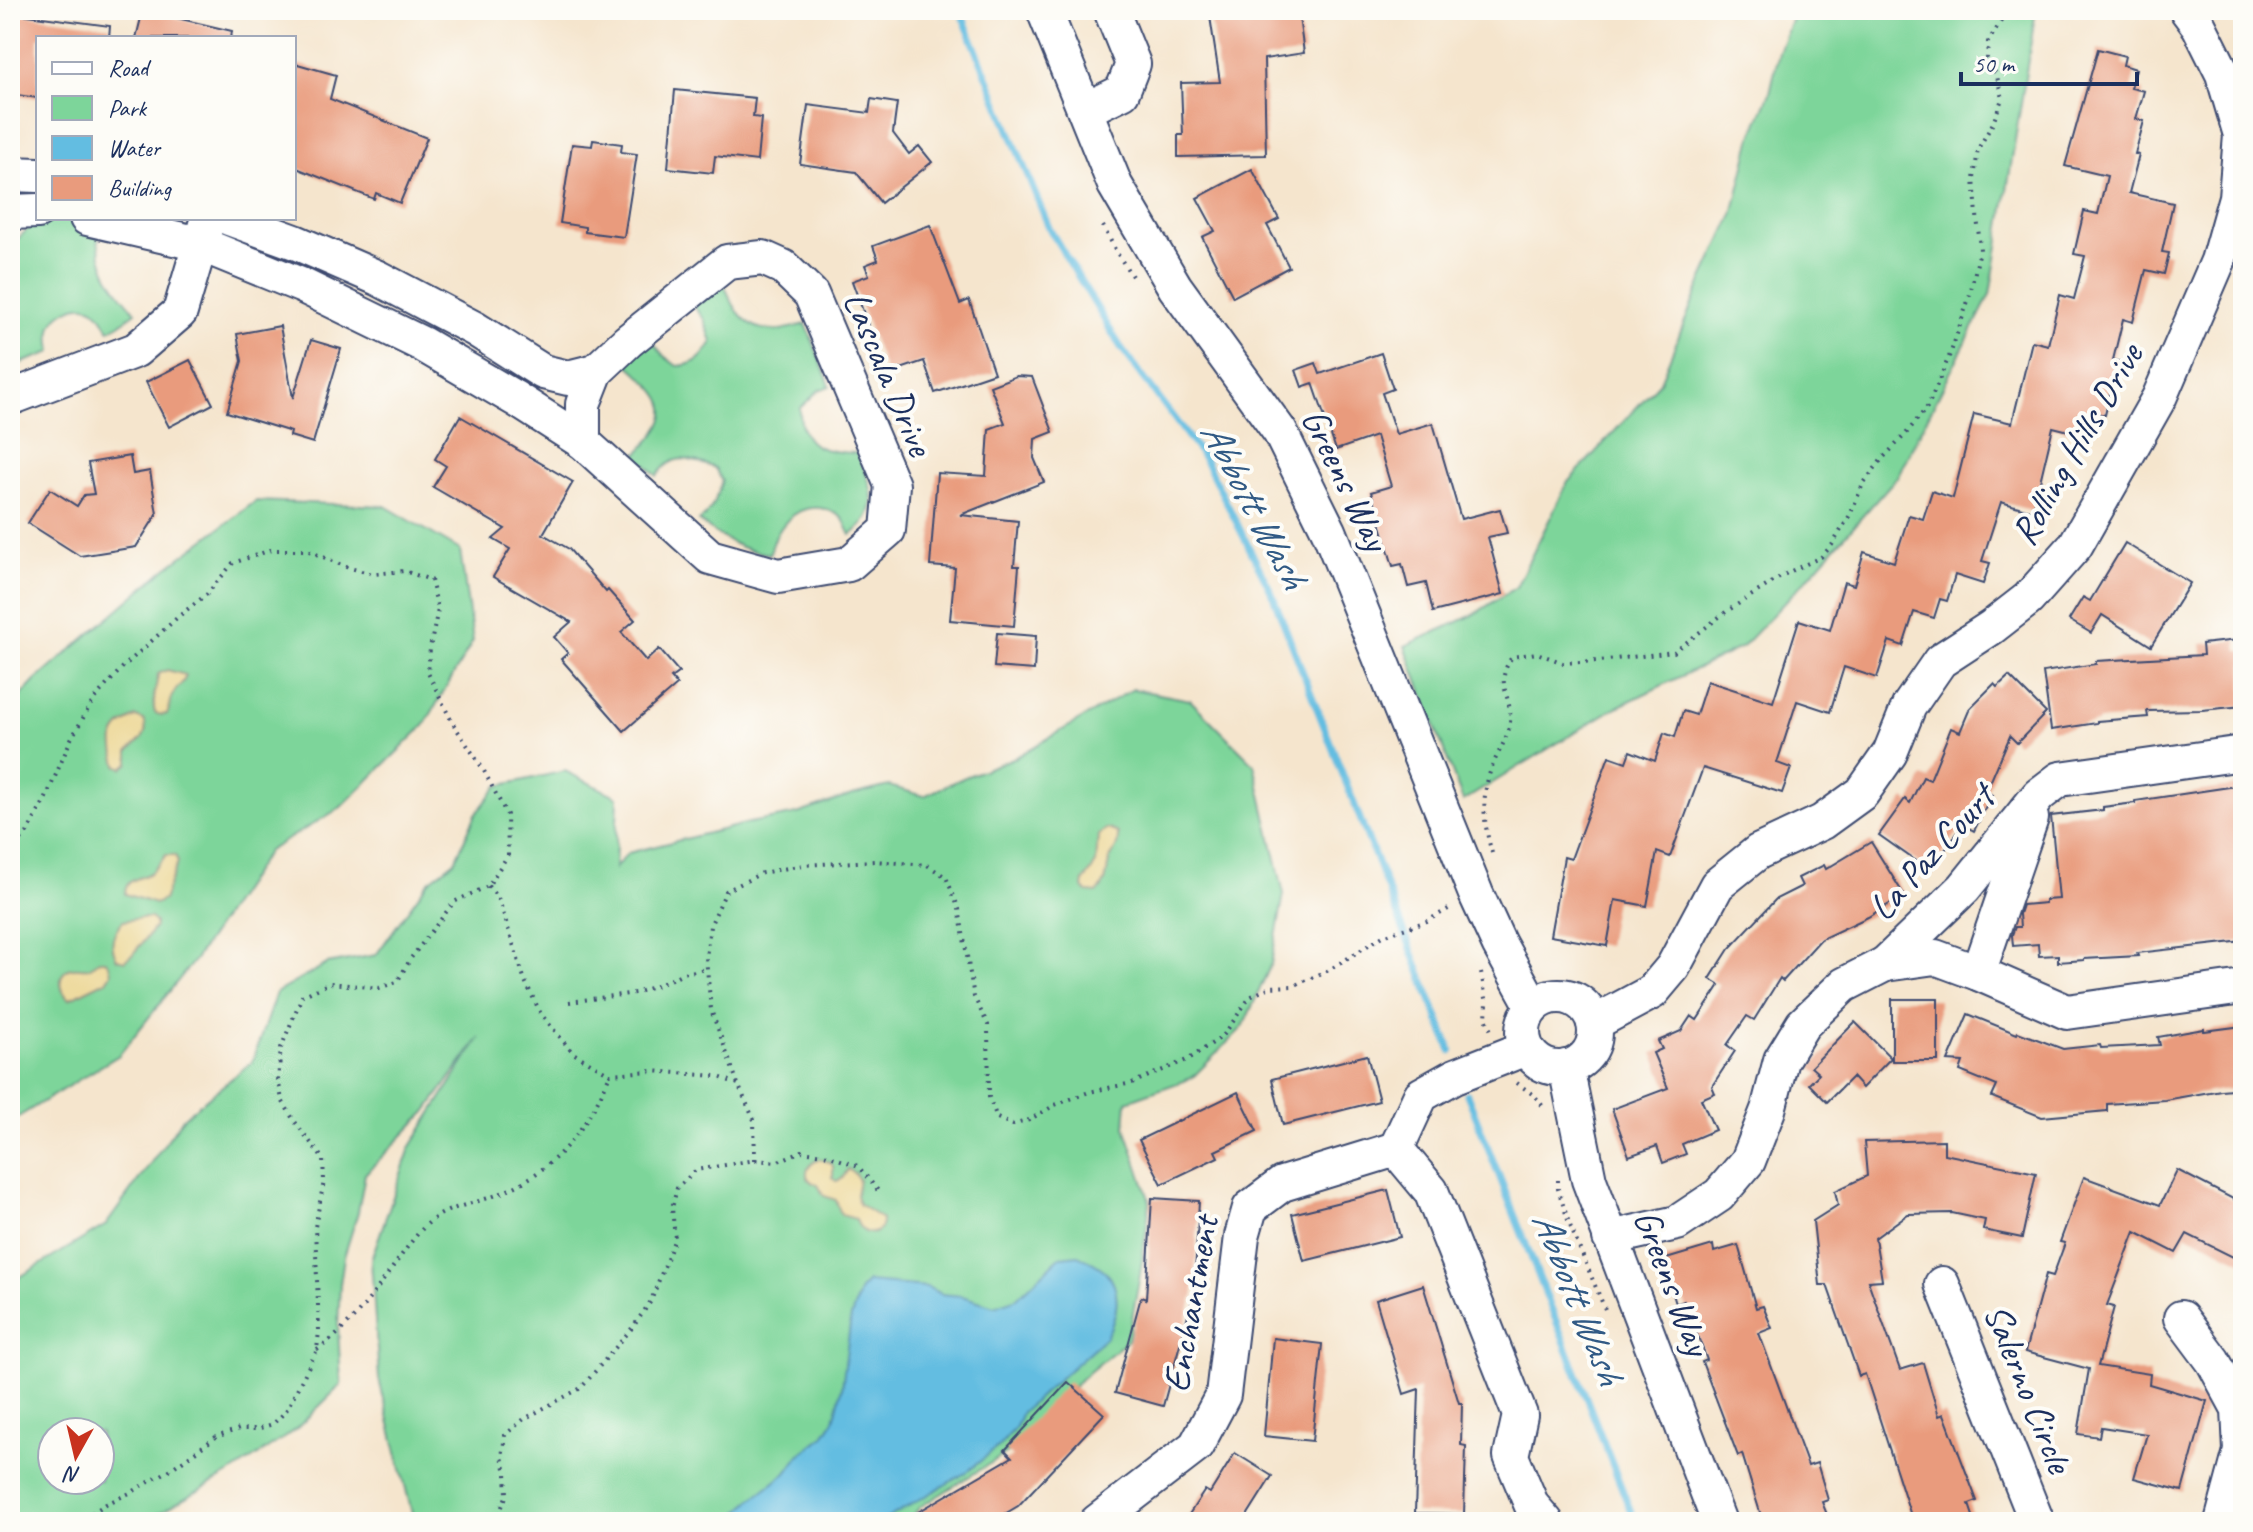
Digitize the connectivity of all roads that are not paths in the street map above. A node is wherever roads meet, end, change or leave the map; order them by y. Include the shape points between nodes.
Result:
1 (1044, 10) edge
2 (1111, 10) edge
3 (2187, 10) edge
4 (1085, 110) junction
5 (2242, 135) edge
6 (10, 174) edge
7 (36, 175) edge
8 (36, 211) edge
9 (10, 212) edge
10 (105, 220) edge
11 (234, 220) edge
12 (204, 231) edge
13 (596, 371) junction
14 (10, 398) edge
15 (583, 442) junction
16 (2243, 753) edge
17 (2039, 795) junction
18 (1885, 964) junction
19 (1978, 973) junction
20 (2243, 987) edge
21 (1533, 1006) junction
22 (1594, 1023) junction
23 (1526, 1048) junction
24 (1566, 1067) junction
25 (1396, 1149) junction
26 (1610, 1238) junction
27 (1942, 1284) dead end
28 (2181, 1318) dead end
29 (1114, 1517) edge
30 (1546, 1522) edge
31 (1719, 1522) edge
32 (2037, 1522) edge
33 (2222, 1522) edge

1 - 4 street, Greens Way
2 - 4 street via 1133,64 1122,92
3 - 5 street, Rolling Hills Drive via 2223,74
4 - 21 street, Greens Way via 1115,185 1175,287 1280,432 1329,531 1459,905 1499,944
5 - 22 street, Rolling Hills Drive via 2236,197 2218,261 2159,398 2075,546 2028,599 1940,661 1862,793 1822,822 1758,852 1717,885 1673,967 1652,992
6 - 7 street
8 - 9 street
10 - 12 street, Lascala Drive
11 - 13 street via 378,278 543,372 568,378
12 - 14 street via 180,312 136,350
12 - 15 street, Lascala Drive via 422,344
13 - 15 street, Lascala Drive via 583,404
13 - 15 street, Lascala Drive via 727,262 763,258 783,267 811,294 892,485 888,530 849,564 778,576 710,557
16 - 17 street, La Paz Court via 2060,779
17 - 18 street, La Paz Court via 1964,888
17 - 19 street, La Paz Court
18 - 19 street via 1935,957
18 - 26 street via 1844,985 1803,1024 1781,1060 1748,1161 1719,1195 1677,1223
19 - 20 street via 2067,1012
21 - 22 street via 1552,996 1574,999
21 - 23 street via 1523,1026
22 - 24 street via 1586,1056
23 - 24 street via 1543,1064
23 - 25 street via 1421,1095
24 - 26 street, Greens Way via 1589,1180
25 - 29 street, Enchantment via 1282,1184 1250,1208 1223,1395 1196,1446
25 - 30 street via 1431,1191 1520,1415 1511,1456 1532,1506
26 - 31 street, Greens Way
27 - 32 street, Salerno Circle
28 - 33 street via 2239,1409 2241,1451

